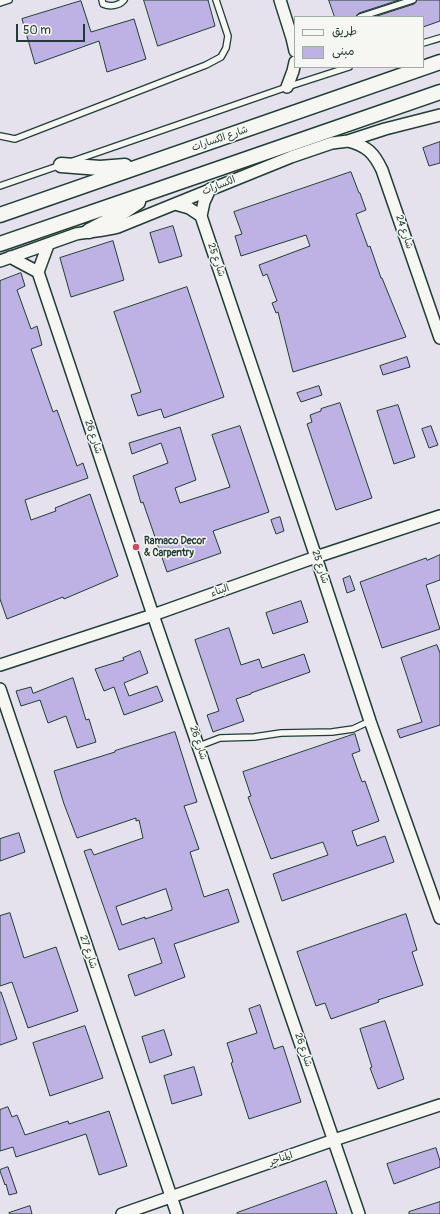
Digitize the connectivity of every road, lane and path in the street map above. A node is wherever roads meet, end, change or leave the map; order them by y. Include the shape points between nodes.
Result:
1 (9, 0) edge
2 (102, 0) edge
3 (124, 0) edge
4 (216, 0) edge
5 (280, 0) edge
6 (413, 0) edge
7 (0, 3) edge
8 (363, 16) edge
9 (294, 38) edge
10 (440, 38) edge
11 (424, 43) edge
12 (440, 62) edge
13 (294, 66) edge
14 (346, 68) edge
15 (423, 68) edge
16 (424, 68) edge
17 (287, 87) junction
18 (440, 92) edge
19 (440, 115) edge
20 (0, 136) edge
21 (348, 141) junction
22 (145, 164) junction
23 (61, 165) junction
24 (0, 186) edge
25 (210, 189) junction
26 (151, 192) junction
27 (175, 204) junction
28 (0, 215) edge
29 (201, 216) junction
30 (89, 231) junction
31 (0, 244) edge
32 (48, 245) junction
33 (5, 259) edge
34 (38, 272) junction
35 (440, 338) edge
36 (440, 516) edge
37 (316, 557) junction
38 (153, 615) junction
39 (0, 666) edge
40 (0, 689) edge
41 (370, 721) junction
42 (199, 746) junction
43 (440, 918) edge
44 (440, 1105) edge
45 (334, 1140) junction
46 (171, 1198) junction
47 (122, 1214) edge
48 (177, 1214) edge
49 (359, 1214) edge

1 - 7 lane
2 - 3 lane via 103,4 114,6
4 - 20 lane via 228,36 221,57 15,139
5 - 9 street
6 - 8 lane
10 - 11 lane
12 - 16 street, شارع الكسارات
13 - 17 street
14 - 17 lane
15 - 22 street, شارع الكسارات
17 - 23 lane
18 - 26 street
19 - 21 street, الكسارات
21 - 25 street, الكسارات via 332,143 291,157
21 - 35 street, شارع 24 via 360,144 377,159
22 - 23 street via 100,168
22 - 28 street, شارع الكسارات
23 - 24 lane
25 - 27 street, الكسارات
25 - 29 street
26 - 30 street via 123,212
26 - 31 street
27 - 29 street via 189,208
27 - 30 street, الكسارات via 106,231
29 - 37 street, شارع 25
30 - 32 street, الكسارات
32 - 33 street, الكسارات
32 - 34 street
33 - 34 street
34 - 38 street, شارع 26
36 - 37 street, البناء
37 - 38 street, البناء
37 - 41 street, شارع 25
38 - 39 street, البناء
38 - 42 street, شارع 26
40 - 46 street, شارع 27
41 - 42 lane via 353,729 220,738
41 - 43 street, شارع 25
42 - 45 street, شارع 26
44 - 45 street, المناجر
45 - 46 street, المناجر
45 - 49 street, شارع 26
46 - 47 street, المناجر
46 - 48 street, شارع 27

